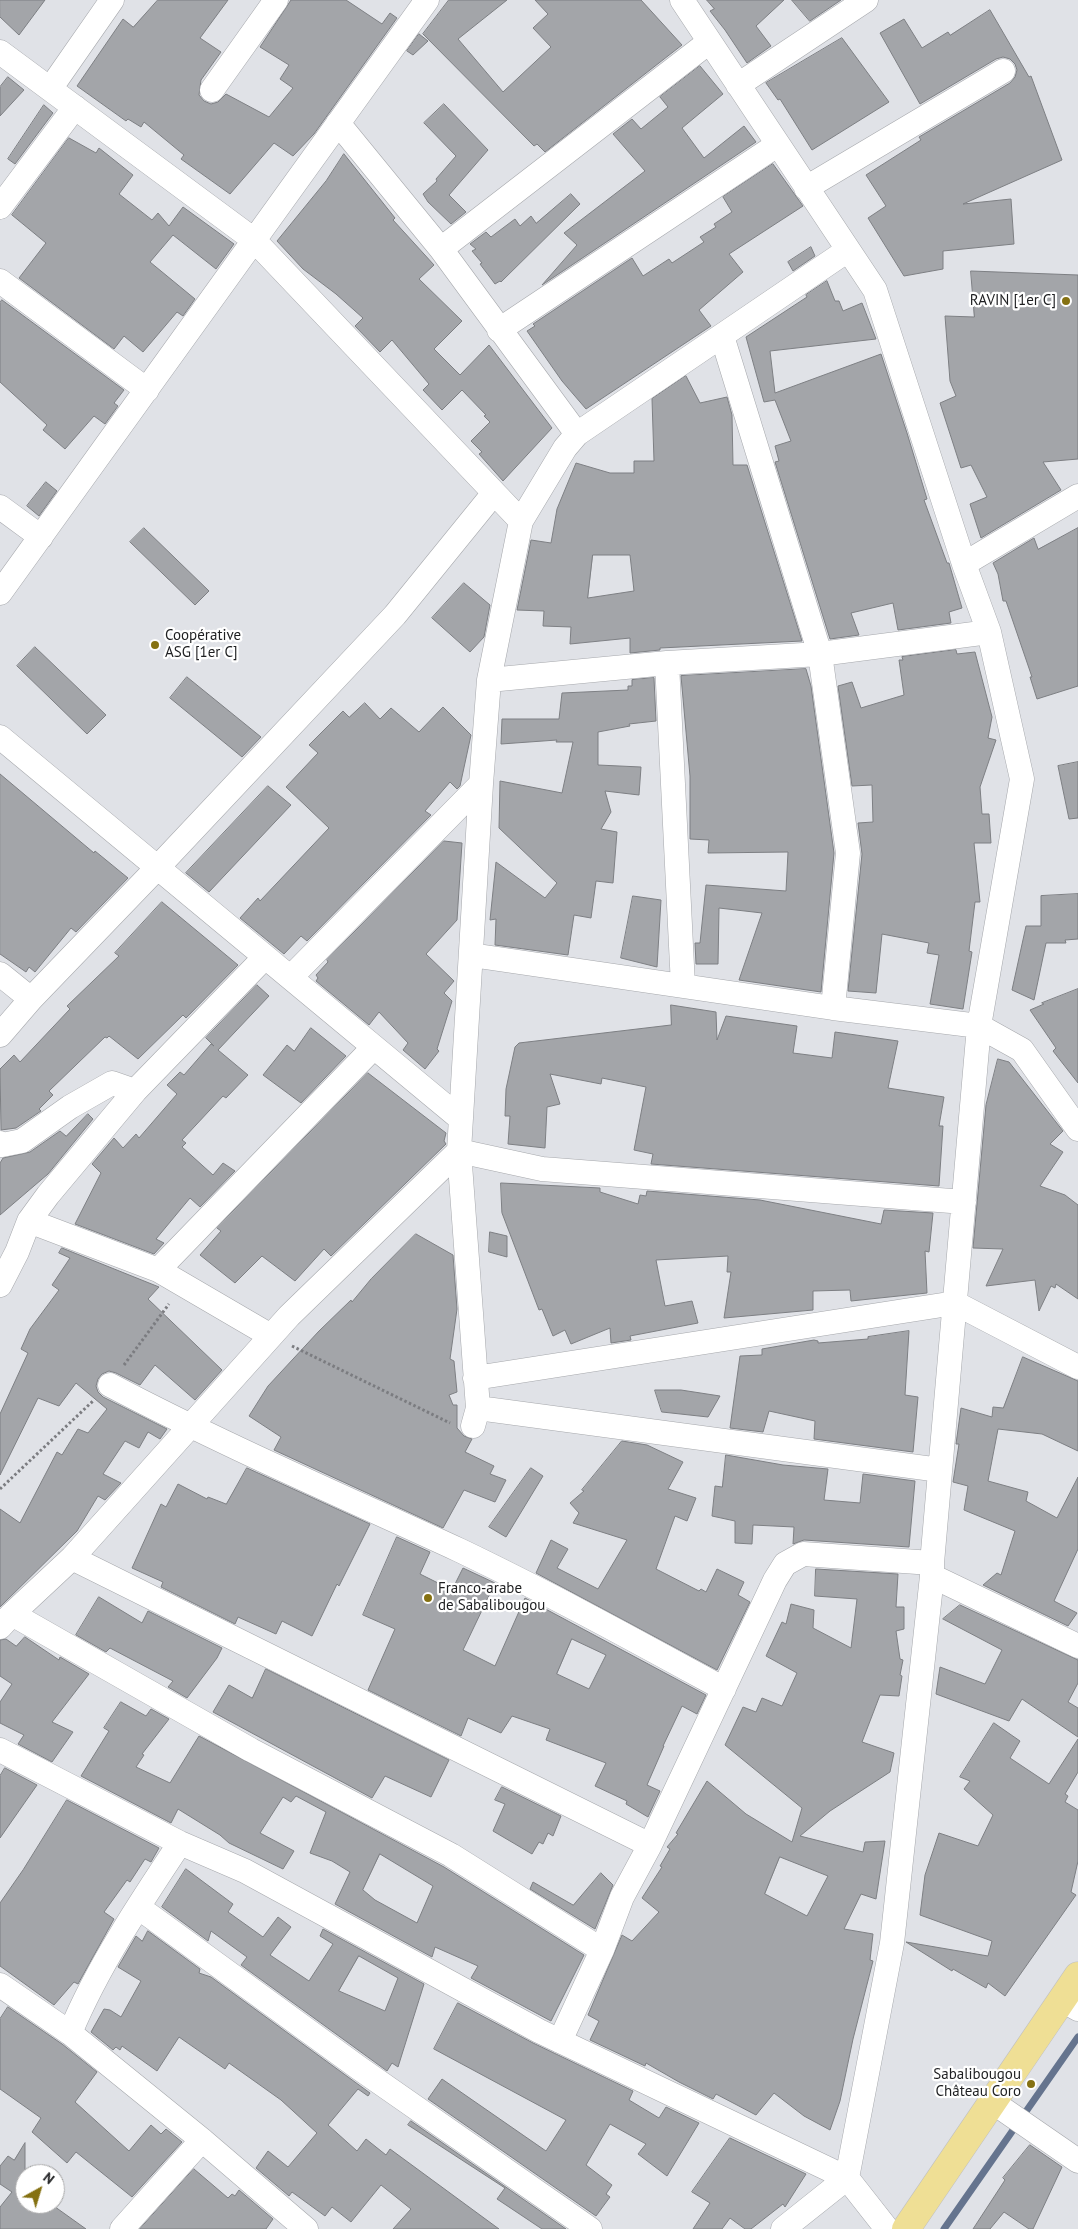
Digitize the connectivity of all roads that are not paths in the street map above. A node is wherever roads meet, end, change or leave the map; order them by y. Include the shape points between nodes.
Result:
1 (112, 0) edge
2 (276, 0) edge
3 (427, 0) edge
4 (682, 0) edge
5 (866, 0) edge
6 (709, 42) junction
7 (0, 52) edge
8 (1003, 71) dead end
9 (738, 86) junction
10 (50, 89) junction
11 (212, 90) dead end
12 (74, 107) junction
13 (338, 123) junction
14 (777, 145) junction
15 (806, 188) junction
16 (0, 207) edge
17 (254, 240) junction
18 (441, 249) junction
19 (848, 250) junction
20 (0, 281) edge
21 (499, 330) junction
22 (722, 336) junction
23 (147, 390) junction
24 (577, 434) junction
25 (494, 492) junction
26 (1078, 496) edge
27 (0, 507) edge
28 (522, 521) junction
29 (41, 537) junction
30 (964, 564) junction
31 (0, 594) edge
32 (989, 632) junction
33 (820, 654) junction
34 (667, 663) junction
35 (489, 680) junction
36 (0, 736) edge
37 (481, 784) junction
38 (158, 867) junction
39 (471, 955) junction
40 (265, 957) junction
41 (0, 974) edge
42 (290, 977) junction
43 (683, 986) junction
44 (31, 999) junction
45 (833, 1008) junction
46 (979, 1026) junction
47 (0, 1035) edge
48 (374, 1047) junction
49 (135, 1092) junction
50 (461, 1119) junction
51 (1078, 1129) edge
52 (0, 1143) edge
53 (459, 1151) junction
54 (964, 1202) junction
55 (29, 1221) junction
56 (9, 1253) edge
57 (158, 1270) junction
58 (0, 1285) edge
59 (955, 1303) junction
60 (271, 1336) junction
61 (1078, 1367) edge
62 (475, 1378) junction
63 (110, 1385) dead end
64 (190, 1427) junction
65 (940, 1470) junction
66 (72, 1558) junction
67 (932, 1570) junction
68 (6, 1620) edge
69 (1076, 1643) edge
70 (724, 1689) junction
71 (0, 1750) edge
72 (180, 1843) junction
73 (650, 1845) junction
74 (138, 1907) junction
75 (602, 1950) junction
76 (1078, 1976) edge
77 (0, 1985) edge
78 (1070, 2005) edge
79 (70, 2032) junction
80 (560, 2041) junction
81 (994, 2103) junction
82 (202, 2140) junction
83 (1078, 2161) edge
84 (847, 2178) junction
85 (291, 2224) edge
86 (122, 2229) edge
87 (590, 2229) edge
88 (783, 2229) edge
89 (887, 2229) edge
90 (906, 2229) edge

1 - 10 street
2 - 11 street
3 - 13 street
4 - 6 street
5 - 9 street
6 - 9 street
6 - 18 street
7 - 10 street
8 - 15 street
9 - 14 street
10 - 12 street
12 - 16 street
12 - 17 street
13 - 17 street
13 - 18 street
14 - 15 street
14 - 21 street
15 - 19 street
17 - 23 street
17 - 25 street
18 - 21 street
19 - 22 street
19 - 30 street via 875,290
20 - 23 street
21 - 24 street
22 - 24 street
22 - 33 street
23 - 29 street
24 - 28 street via 565,448
25 - 28 street
25 - 38 street via 395,615
26 - 30 street
27 - 29 street
28 - 35 street
29 - 31 street
30 - 32 street
32 - 33 street
32 - 46 street via 1022,779
33 - 34 street
33 - 45 street via 848,853
34 - 35 street
34 - 43 street
35 - 37 street
36 - 38 street
37 - 39 street
37 - 42 street
38 - 40 street
38 - 44 street
39 - 43 street
39 - 50 street
40 - 42 street
40 - 49 street
41 - 44 street
42 - 48 street
43 - 45 street
44 - 47 street
45 - 46 street
46 - 51 street via 1022,1050
46 - 54 street
48 - 50 street
48 - 57 street
49 - 52 street via 112,1082 22,1141
49 - 55 street
50 - 53 street
53 - 54 street via 542,1169
53 - 60 street
53 - 62 street
54 - 59 street
55 - 56 street
55 - 57 street
56 - 58 street
57 - 60 street
59 - 61 street
59 - 62 street
59 - 65 street
60 - 64 street
62 - 65 street via 476,1417
63 - 64 street
64 - 66 street
64 - 70 street via 460,1551
65 - 67 street
66 - 68 street
66 - 73 street
67 - 69 street
67 - 70 street via 803,1554 785,1564
67 - 84 street via 892,1943
68 - 75 street via 451,1855
70 - 73 street
71 - 72 street
72 - 74 street
72 - 80 street via 245,1871
73 - 75 street via 622,1897
74 - 79 street via 83,2000
74 - 87 street via 359,2068
75 - 80 street
76 - 78 main road
77 - 79 street
78 - 81 main road
79 - 82 street
80 - 84 street
81 - 83 street
81 - 90 main road
82 - 85 street
82 - 86 street
84 - 88 street
84 - 89 street

